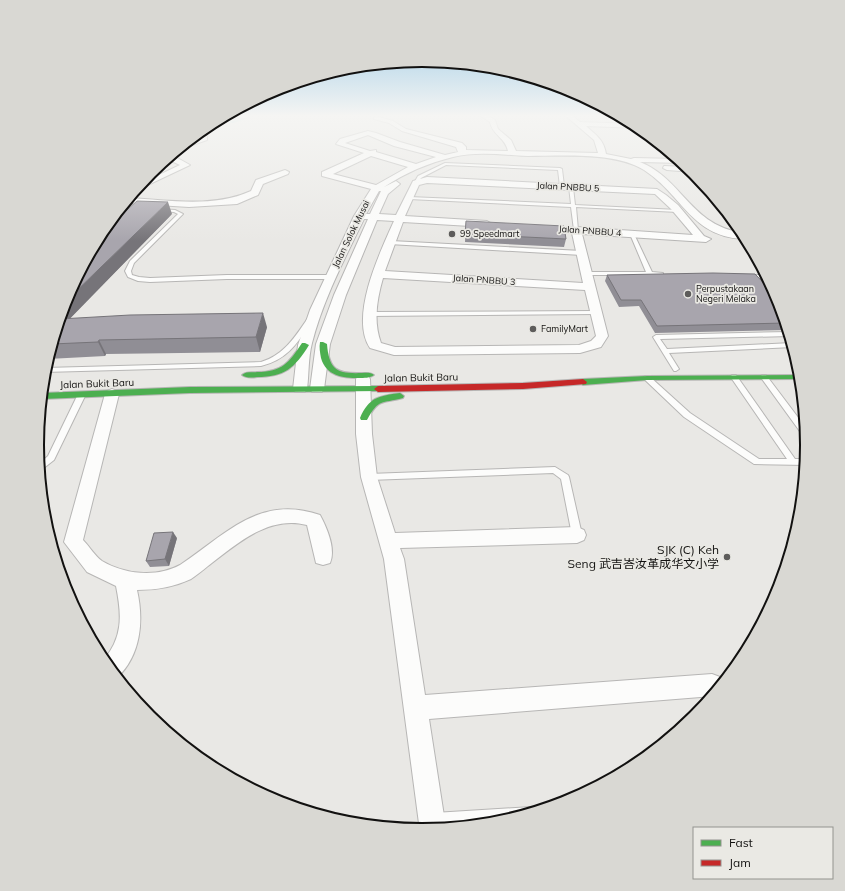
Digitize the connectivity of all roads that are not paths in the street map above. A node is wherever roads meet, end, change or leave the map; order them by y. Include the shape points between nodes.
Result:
1 (359, 158) edge
2 (385, 158) edge
3 (443, 158) edge
4 (452, 158) edge
5 (607, 158) edge
6 (175, 159) edge
7 (623, 160) junction
8 (672, 161) edge
9 (642, 166) junction
10 (417, 167) junction
11 (681, 169) edge
12 (285, 172) dead end
13 (152, 181) edge
14 (416, 184) junction
15 (566, 187) junction
16 (381, 189) junction
17 (409, 198) junction
18 (133, 201) edge
19 (573, 206) junction
20 (155, 210) edge
21 (678, 211) junction
22 (358, 216) junction
23 (373, 217) junction
24 (400, 219) junction
25 (499, 225) edge
26 (553, 229) edge
27 (576, 230) junction
28 (632, 234) junction
29 (737, 235) edge
30 (700, 238) junction
31 (741, 241) edge
32 (391, 243) junction
33 (582, 253) junction
34 (378, 274) junction
35 (586, 274) junction
36 (650, 274) junction
37 (665, 275) edge
38 (330, 277) junction
39 (744, 277) edge
40 (762, 278) edge
41 (590, 287) junction
42 (316, 310) junction
43 (596, 313) junction
44 (370, 314) junction
45 (784, 334) edge
46 (305, 344) junction
47 (323, 344) junction
48 (787, 345) edge
49 (664, 351) junction
50 (793, 368) edge
51 (52, 370) edge
52 (676, 370) junction
53 (590, 372) dead end
54 (734, 377) junction
55 (764, 377) junction
56 (647, 378) junction
57 (795, 378) edge
58 (362, 384) junction
59 (560, 384) junction
60 (300, 385) junction
61 (318, 385) junction
62 (82, 394) junction
63 (112, 394) junction
64 (47, 396) edge
65 (364, 418) junction
66 (800, 426) edge
67 (793, 462) junction
68 (800, 462) edge
69 (45, 463) edge
70 (369, 477) junction
71 (577, 535) joint
72 (388, 541) junction
73 (324, 557) dead end
74 (125, 581) junction
75 (115, 665) edge
76 (712, 685) dead end
77 (415, 708) junction
78 (480, 820) edge
79 (458, 822) edge
80 (432, 824) edge

1 - 16 street via 325,174
2 - 10 street
3 - 10 street, Jalan Solok Musai
4 - 16 street, Jalan Solok Musai
5 - 7 street, Jalan Solok Musai
6 - 13 street via 186,165
7 - 8 street
7 - 9 street, Jalan Solok Musai
9 - 11 street
9 - 29 street, Jalan Solok Musai via 653,173 709,228
10 - 16 street, Jalan Solok Musai
12 - 18 street via 262,180 257,184 255,193 237,201 181,204
14 - 15 street, Jalan PNBBU 5 via 427,180
14 - 15 lane via 419,177 445,164 560,169
14 - 17 street
15 - 19 lane
15 - 21 street, Jalan PNBBU 5 via 657,192
16 - 22 street, Jalan Solok Musai
16 - 23 street, Jalan Solok Musai
17 - 19 lane
17 - 24 street
19 - 21 lane
19 - 27 lane
20 - 38 lane via 175,211 181,214 132,262 128,271 130,276 150,280
21 - 30 street, Jalan PNBBU 5
22 - 23 street
22 - 38 street, Jalan Solok Musai
23 - 24 street
23 - 47 street, Jalan Solok Musai via 340,295
24 - 25 street
24 - 32 street
26 - 27 street, Jalan PNBBU 4
27 - 28 street, Jalan PNBBU 4
27 - 33 street
28 - 30 street, Jalan PNBBU 4
28 - 36 lane
30 - 31 street, Jalan PNBBU 4
32 - 33 lane
32 - 34 street
33 - 35 street
34 - 41 street, Jalan PNBBU 3
34 - 44 street via 369,304
35 - 36 lane
35 - 41 street
36 - 37 lane
38 - 42 street, Jalan Solok Musai
39 - 40 lane
41 - 43 street
42 - 46 street, Jalan Solok Musai
42 - 51 lane via 291,346 274,361 261,364
43 - 44 lane
43 - 44 street via 602,336 596,344 580,349 394,351 375,345 370,338
45 - 49 lane via 656,337
46 - 60 street, Jalan Solok Musai
46 - 60 main road, Jalan Bukit Baru via 298,359 285,371 235,377
47 - 58 main road, Jalan Bukit Baru via 325,362 335,373 380,377
47 - 61 street, Jalan Solok Musai
48 - 49 lane
49 - 52 lane
50 - 52 main road
52 - 53 main road
54 - 55 main road, Jalan Bukit Baru
54 - 56 main road, Jalan Bukit Baru
54 - 67 lane
55 - 57 main road, Jalan Bukit Baru
55 - 66 lane
56 - 59 main road, Jalan Bukit Baru
56 - 67 lane via 687,415 757,462
58 - 59 main road, Jalan Bukit Baru via 458,388
58 - 61 main road, Jalan Bukit Baru
58 - 65 street
59 - 65 main road via 525,391 396,396 369,406
60 - 61 main road, Jalan Bukit Baru
60 - 63 main road, Jalan Bukit Baru
62 - 63 main road, Jalan Bukit Baru
62 - 64 main road, Jalan Bukit Baru
62 - 69 lane via 51,458
63 - 74 street via 73,542 94,566
65 - 70 street
67 - 68 lane
70 - 71 lane via 555,470 565,477
70 - 72 street
71 - 72 street
72 - 77 street via 394,559
73 - 74 street via 314,520 281,514 262,520 238,534 185,572 155,582
74 - 75 street via 132,607 130,635
76 - 77 street
77 - 80 street
78 - 79 lane

